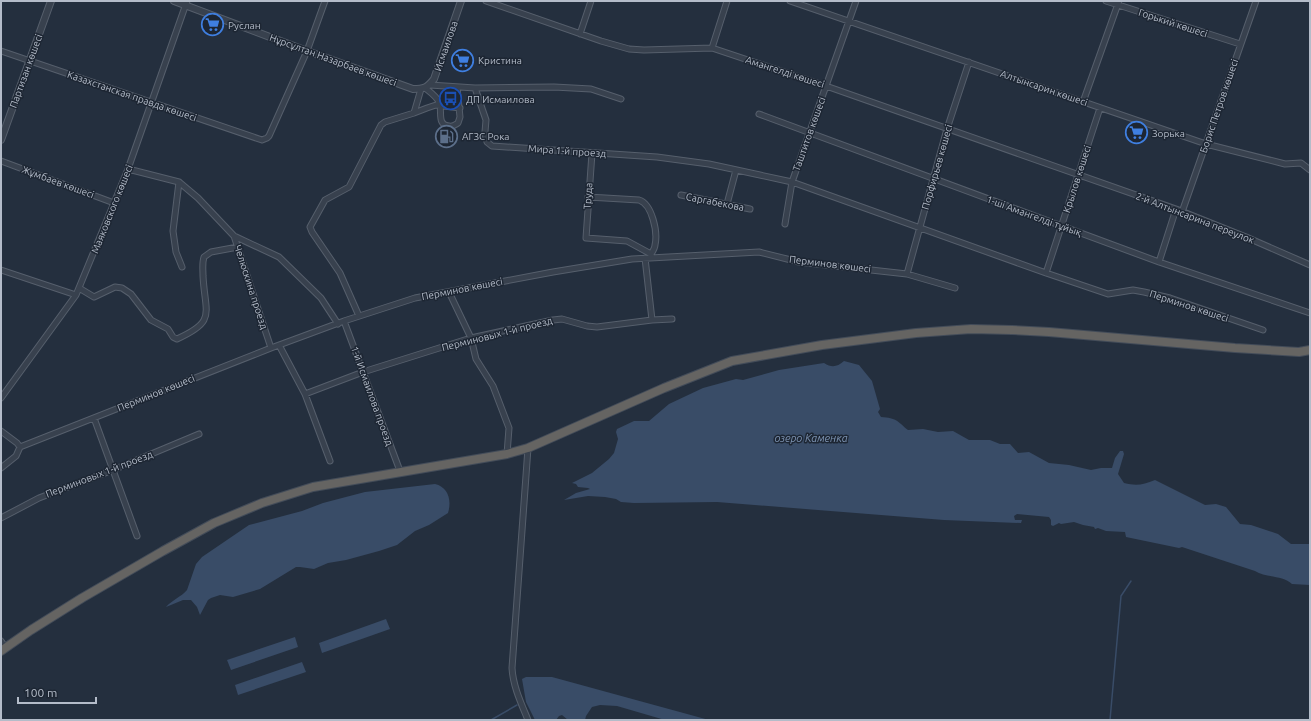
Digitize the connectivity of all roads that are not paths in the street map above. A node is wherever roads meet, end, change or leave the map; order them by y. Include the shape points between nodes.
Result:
1 (51, 1) edge
2 (174, 1) edge
3 (325, 1) edge
4 (461, 1) edge
5 (486, 1) edge
6 (591, 1) edge
7 (727, 1) edge
8 (790, 1) edge
9 (856, 1) edge
10 (1106, 1) edge
11 (1256, 1) edge
12 (186, 3) edge
13 (1119, 3) edge
14 (849, 20) junction
15 (580, 34) junction
16 (1240, 44) junction
17 (712, 48) junction
18 (1, 51) edge
19 (307, 51) junction
20 (30, 62) junction
21 (970, 62) junction
22 (826, 86) junction
23 (425, 87) junction
24 (456, 87) junction
25 (475, 88) junction
26 (621, 98) dead end
27 (152, 102) junction
28 (1083, 102) junction
29 (441, 106) junction
30 (460, 108) junction
31 (1100, 108) junction
32 (414, 113) junction
33 (759, 114) dead end
34 (947, 129) junction
35 (809, 132) junction
36 (1, 140) edge
37 (1206, 144) junction
38 (592, 153) junction
39 (1, 161) edge
40 (128, 169) junction
41 (736, 170) junction
42 (1310, 170) edge
43 (1078, 176) junction
44 (933, 178) junction
45 (179, 182) junction
46 (792, 182) junction
47 (681, 195) dead end
48 (588, 197) junction
49 (114, 203) junction
50 (727, 204) junction
51 (750, 209) dead end
52 (1176, 209) junction
53 (1182, 212) junction
54 (785, 224) dead end
55 (1061, 226) junction
56 (920, 228) junction
57 (234, 236) junction
58 (238, 247) junction
59 (649, 256) junction
60 (1159, 262) junction
61 (1310, 265) edge
62 (182, 268) dead end
63 (1, 270) edge
64 (1046, 273) junction
65 (907, 274) junction
66 (79, 288) junction
67 (955, 288) dead end
68 (449, 292) junction
69 (76, 295) junction
70 (1310, 313) edge
71 (359, 316) junction
72 (672, 319) dead end
73 (652, 320) junction
74 (344, 321) junction
75 (338, 324) junction
76 (1263, 330) dead end
77 (471, 338) junction
78 (279, 345) junction
79 (271, 348) junction
80 (1310, 350) edge
81 (363, 372) junction
82 (304, 394) junction
83 (1, 398) edge
84 (94, 418) junction
85 (1, 431) edge
86 (199, 434) dead end
87 (20, 447) junction
88 (528, 448) junction
89 (507, 454) junction
90 (330, 461) dead end
91 (1, 468) edge
92 (113, 470) junction
93 (400, 471) junction
94 (1, 518) edge
95 (137, 536) dead end
96 (2, 646) edge
97 (528, 720) edge

1 - 20 street, Партизан көшесі
2 - 12 street, Нұрсұлтан Назарбаев көшесі
3 - 19 street
4 - 23 street, Исмаилова via 437,73
5 - 15 street, Амангелді көшесі
6 - 15 street
7 - 17 street
8 - 14 street, Алтынсарин көшесі
9 - 14 street, Таштитов көшесі
10 - 13 street, Горький көшесі
11 - 16 street, Борис Петров көшесі
12 - 19 street, Нұрсұлтан Назарбаев көшесі
12 - 27 street, Маяковского көшесі
13 - 16 street, Горький көшесі
13 - 28 street
14 - 21 street, Алтынсарин көшесі
14 - 22 street, Таштитов көшесі
15 - 17 street, Амангелді көшесі via 636,50
16 - 37 street, Борис Петров көшесі
17 - 22 street, Амангелді көшесі
18 - 20 street, Казахстанская правда көшесі
19 - 23 street, Нұрсұлтан Назарбаев көшесі via 412,89
19 - 27 street, Казахстанская правда көшесі via 269,136 264,140
20 - 27 street, Казахстанская правда көшесі
20 - 36 street, Партизан көшесі
21 - 28 street, Алтынсарин көшесі
21 - 34 street, Порфирьев көшесі
22 - 34 street, Амангелді көшесі
22 - 35 street, Таштитов көшесі
23 - 24 street, Нұрсұлтан Назарбаев көшесі
23 - 29 street via 437,98
23 - 32 street
24 - 25 street, Нұрсұлтан Назарбаев көшесі
24 - 30 street
25 - 26 street, Нұрсұлтан Назарбаев көшесі via 592,89
25 - 38 street, Мира 1-й проезд via 486,120 485,136 490,145
27 - 40 street, Маяковского көшесі
28 - 31 street, Алтынсарин көшесі
29 - 30 street
29 - 30 street via 441,120 448,126 458,123
29 - 32 street via 432,106
31 - 37 street, Алтынсарин көшесі
31 - 43 street, Крылов көшесі
32 - 71 street via 381,125 349,187 326,200 310,229 340,273
33 - 35 street, 1-ші Амангелді тұйық
34 - 43 street, Амангелді көшесі
34 - 44 street, Порфирьев көшесі
35 - 44 street, 1-ші Амангелді тұйық
35 - 46 street, Таштитов көшесі
37 - 42 street, Алтынсарин көшесі via 1285,164 1300,163
37 - 53 street, Борис Петров көшесі
38 - 41 street, Мира 1-й проезд via 657,157
38 - 48 street, Труда
39 - 49 street, Жұмбаев көшесі
40 - 45 street, Челюскина проезд
40 - 49 street, Маяковского көшесі
41 - 46 street
41 - 50 street
43 - 52 street, 2-й Алтынсарина переулок
43 - 55 street, Крылов көшесі
44 - 55 street, 1-ші Амангелді тұйық
44 - 56 street, Порфирьев көшесі
45 - 57 street, Челюскина проезд
45 - 62 street via 173,231 176,252
46 - 54 street, Таштитов көшесі
46 - 56 street
47 - 50 street, Саргабекова
48 - 59 street, Труда via 586,238 627,241
48 - 59 street via 638,200 644,203 650,212 655,230 655,245
49 - 66 street, Маяковского көшесі
50 - 51 street, Саргабекова
52 - 53 street, 2-й Алтынсарина переулок
52 - 60 street
53 - 61 street, 2-й Алтынсарина переулок
55 - 60 street, 1-ші Амангелді тұйық
55 - 64 street, Крылов көшесі
56 - 64 street, Перминов көшесі
56 - 65 street, Порфирьев көшесі
57 - 58 street, Челюскина проезд
57 - 75 street via 279,257 321,298
58 - 66 street via 211,252 204,257 202,263 205,319 198,327 176,339 168,329 151,320 131,294 122,288 116,287 94,297
58 - 79 street, Челюскина проезд
59 - 65 street, Перминов көшесі via 762,252 799,262
59 - 68 street, Перминов көшесі
59 - 73 street
60 - 70 street, 1-ші Амангелді тұйық
63 - 69 street
64 - 76 street, Перминов көшесі via 1108,294 1133,290 1170,298
65 - 67 street, Перминов көшесі
66 - 69 street, Маяковского көшесі
68 - 71 street, Перминов көшесі via 415,298
68 - 77 street
69 - 83 street, Маяковского көшесі
71 - 74 street, Перминов көшесі
72 - 73 street, Перминовых 1-й проезд
73 - 77 street, Перминовых 1-й проезд via 596,327 558,319
74 - 75 street, Перминов көшесі
74 - 81 street, 1-й Исмаилова проезд
75 - 78 street, Перминов көшесі
77 - 81 street, Перминовых 1-й проезд
77 - 89 street via 476,359 492,386 509,428
78 - 79 street, Перминов көшесі
78 - 82 street
79 - 84 street, Перминов көшесі
80 - 88 highway via 1299,352 1235,348 1012,330 916,333 732,360
81 - 82 street, Перминовых 1-й проезд
81 - 93 street, 1-й Исмаилова проезд
82 - 90 street
84 - 87 street, Перминов көшесі
84 - 92 street
85 - 87 street
86 - 92 street, Перминовых 1-й проезд
87 - 91 street via 16,456
88 - 89 highway
88 - 97 street via 512,668 512,676
89 - 93 highway
92 - 94 street, Перминовых 1-й проезд via 39,498
92 - 95 street
93 - 96 highway via 302,490 229,516 184,539

